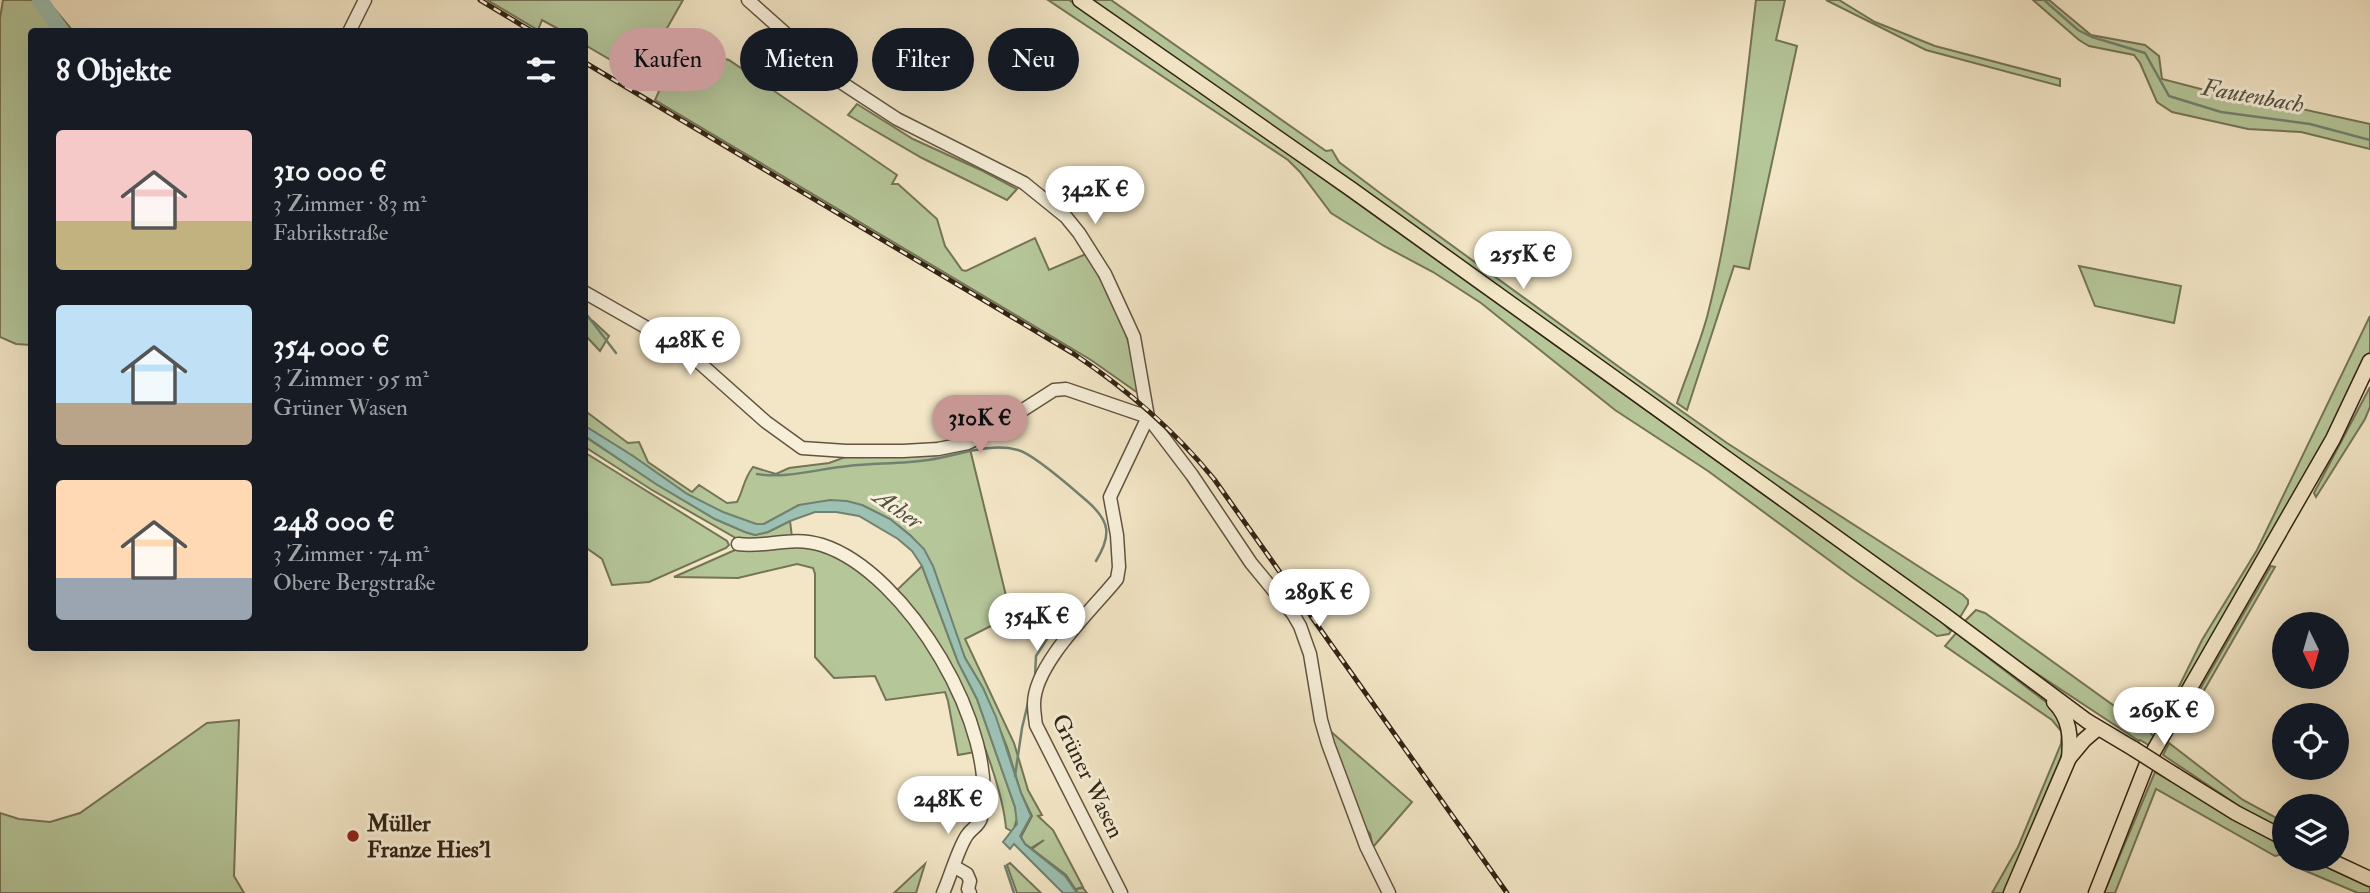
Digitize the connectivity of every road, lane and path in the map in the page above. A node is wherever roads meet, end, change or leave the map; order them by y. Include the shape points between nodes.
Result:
1 (365, 0) edge
2 (748, 0) edge
3 (1080, 0) edge
4 (351, 28) edge
5 (588, 294) edge
6 (2370, 361) edge
7 (1148, 417) junction
8 (737, 544) dead end
9 (2037, 685) junction
10 (2093, 724) junction
11 (2071, 736) junction
12 (2069, 758) junction
13 (2272, 832) edge
14 (955, 867) junction
15 (2349, 869) edge
16 (2370, 879) edge
17 (946, 887) edge
18 (969, 891) edge
19 (1121, 893) edge
20 (1389, 893) edge
21 (2011, 893) edge
22 (2096, 893) edge

1 - 4 street
2 - 7 street via 839,80 897,119 1024,183 1066,217 1092,252 1128,320
3 - 9 main road via 1351,189
5 - 7 street via 684,349 802,448 903,451 968,443 1054,390
6 - 22 main road via 2333,439 2148,761
7 - 19 street, Grüner Wasen via 1110,497 1117,535 1117,579 1060,646 1040,679 1034,702 1036,725
7 - 20 street via 1300,626 1331,754
8 - 14 street via 795,539 842,554 895,594 926,636 967,710 984,794 981,822 967,835
9 - 10 main road
9 - 11 main road via 2059,707
10 - 11 main road
10 - 12 main road
10 - 13 main road, bridge
11 - 12 main road
12 - 21 main road
14 - 17 street
14 - 18 street via 967,874
15 - 16 main road
17 - 18 street

